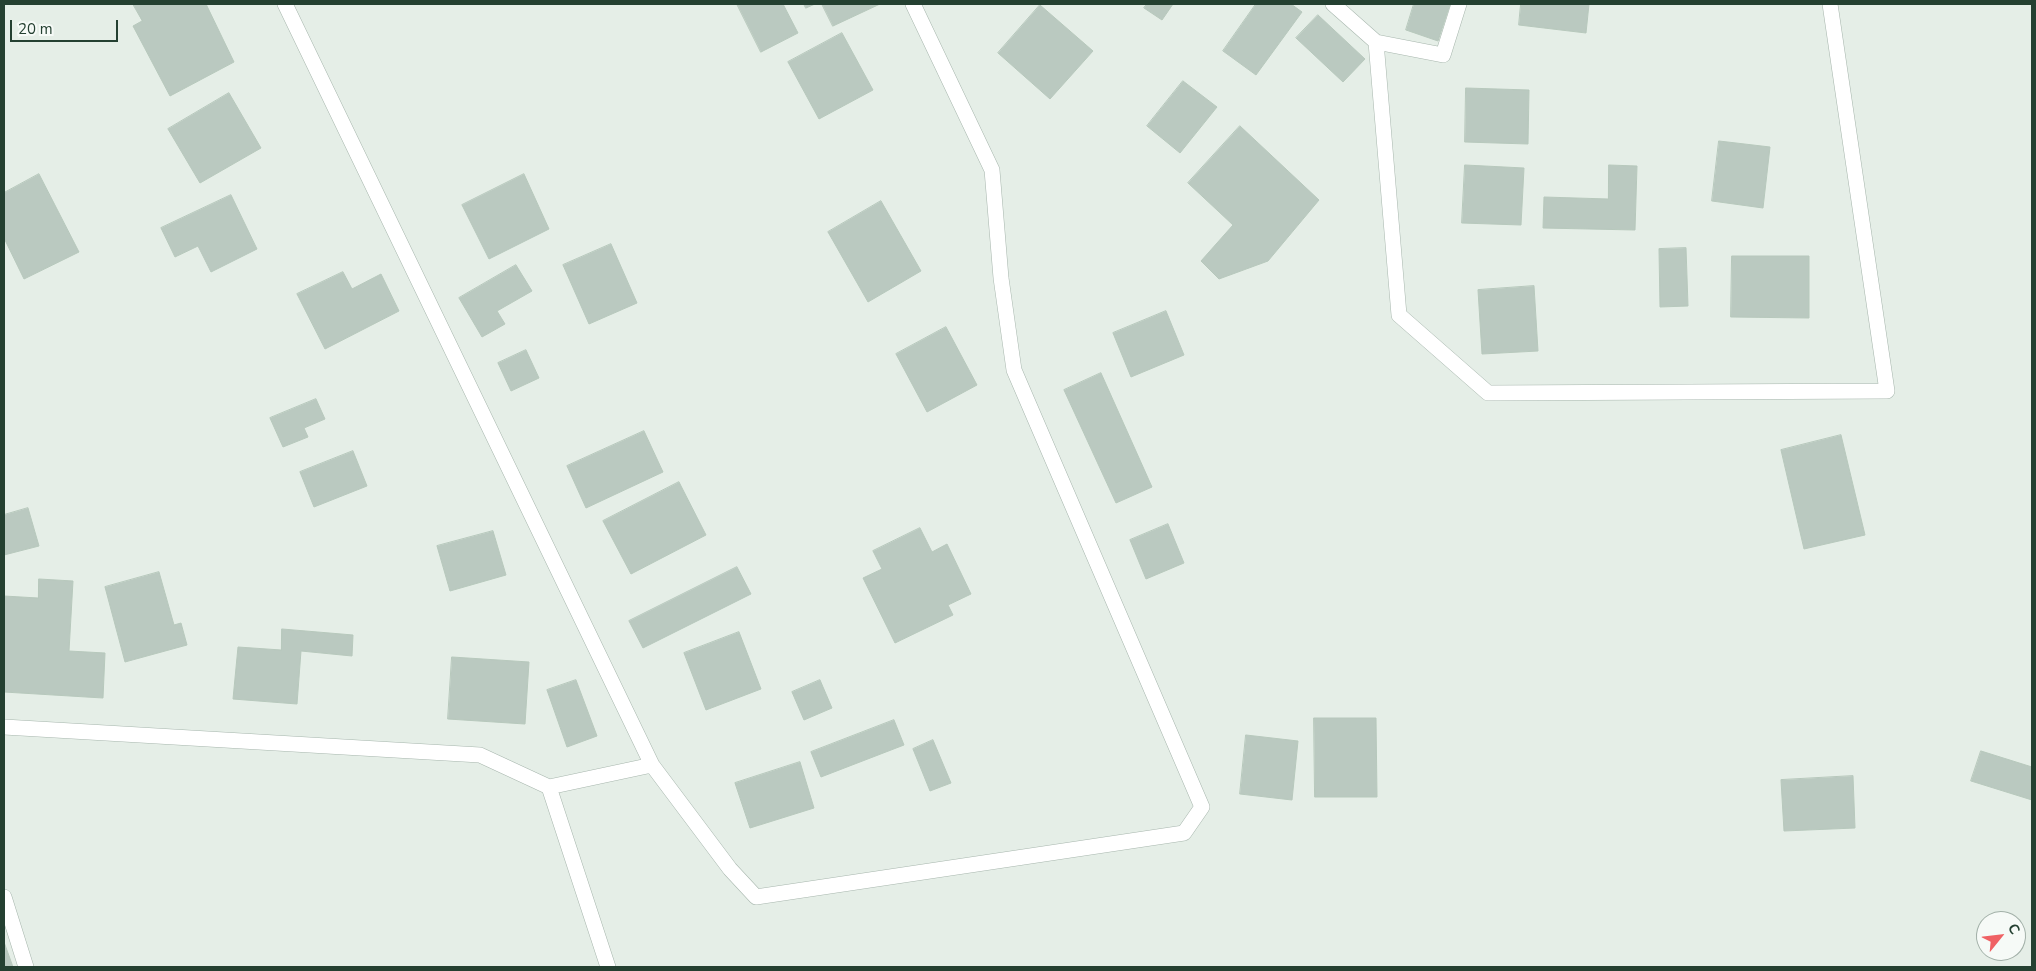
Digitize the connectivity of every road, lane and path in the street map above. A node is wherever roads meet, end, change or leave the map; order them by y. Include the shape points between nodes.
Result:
1 (285, 4) edge
2 (913, 4) edge
3 (1333, 4) edge
4 (1459, 4) edge
5 (1830, 4) edge
6 (1376, 42) junction
7 (4, 727) edge
8 (652, 765) junction
9 (549, 788) junction
10 (4, 897) edge
11 (26, 967) edge
12 (608, 967) edge

1 - 8 street
2 - 8 street via 992,170 1001,278 1014,370 1202,807 1184,833 756,897 730,870
3 - 6 street
4 - 6 street via 1443,55
5 - 6 street via 1887,390 1488,393 1398,315
7 - 9 street via 480,755
8 - 9 street
9 - 12 street
10 - 11 street

